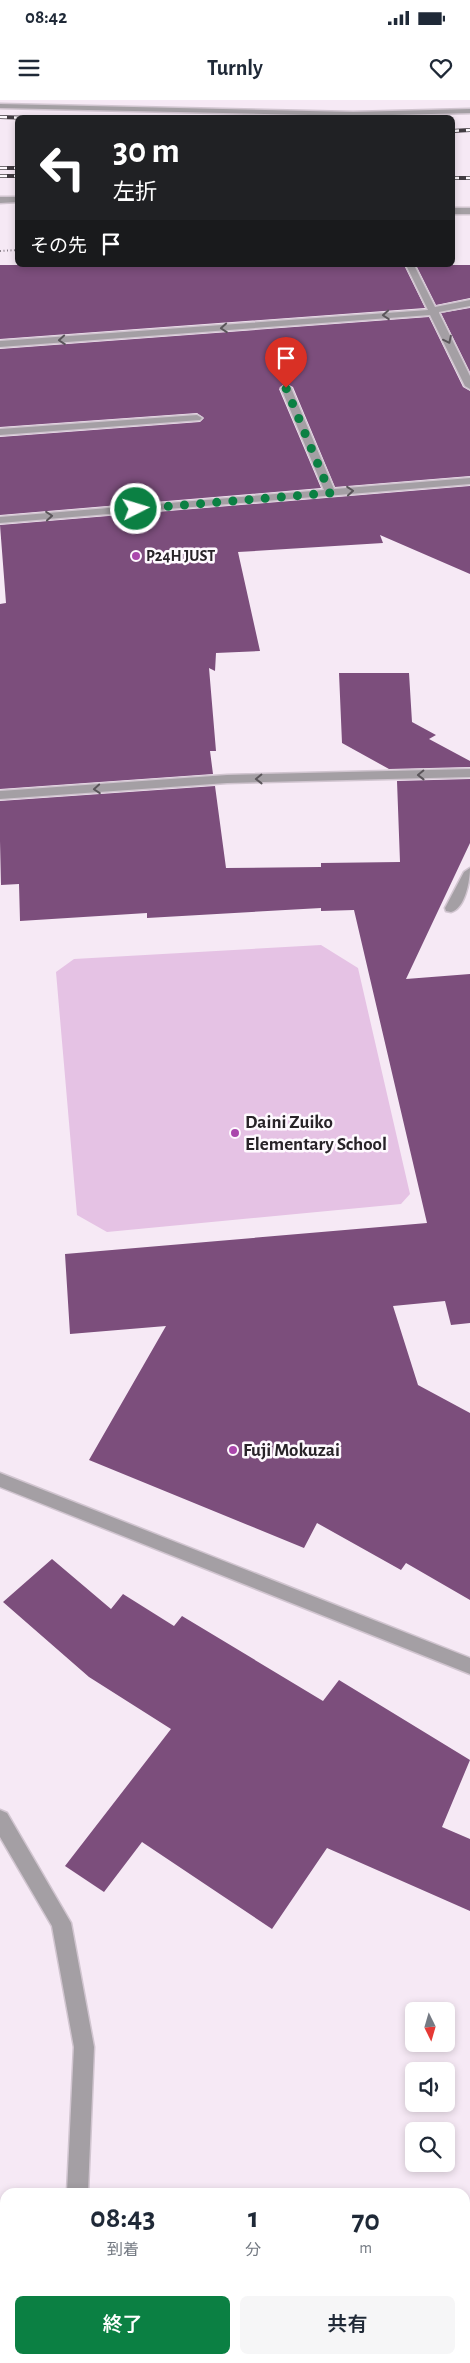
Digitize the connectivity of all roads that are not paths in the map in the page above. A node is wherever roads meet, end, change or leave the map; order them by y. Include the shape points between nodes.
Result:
1 (138, 100) edge
2 (232, 100) edge
3 (41, 103) edge
4 (0, 106) edge
5 (140, 109) junction
6 (236, 111) junction
7 (470, 111) edge
8 (15, 199) edge
9 (0, 200) edge
10 (455, 211) edge
11 (470, 211) edge
12 (411, 267) edge
13 (470, 303) edge
14 (434, 311) junction
15 (0, 344) edge
16 (458, 361) junction
17 (470, 361) edge
18 (470, 386) edge
19 (286, 388) dead end
20 (197, 418) dead end
21 (0, 432) edge
22 (470, 481) edge
23 (330, 493) junction
24 (0, 520) edge
25 (470, 773) edge
26 (0, 796) edge
27 (470, 872) edge
28 (451, 908) dead end
29 (0, 1480) edge
30 (470, 1666) edge
31 (0, 1819) edge
32 (78, 2188) edge

1 - 5 street
2 - 6 street
3 - 4 street
3 - 5 street
5 - 6 street
6 - 7 street
8 - 9 street
10 - 11 street
12 - 14 street
13 - 14 street
14 -> 15 street
14 -> 16 street
16 - 17 street
16 - 18 street
19 - 23 street
20 - 21 street
23 -> 22 street
24 -> 23 street
25 -> 26 street via 227,780
27 - 28 street
29 - 30 street
31 - 32 street via 61,1923 84,2047

